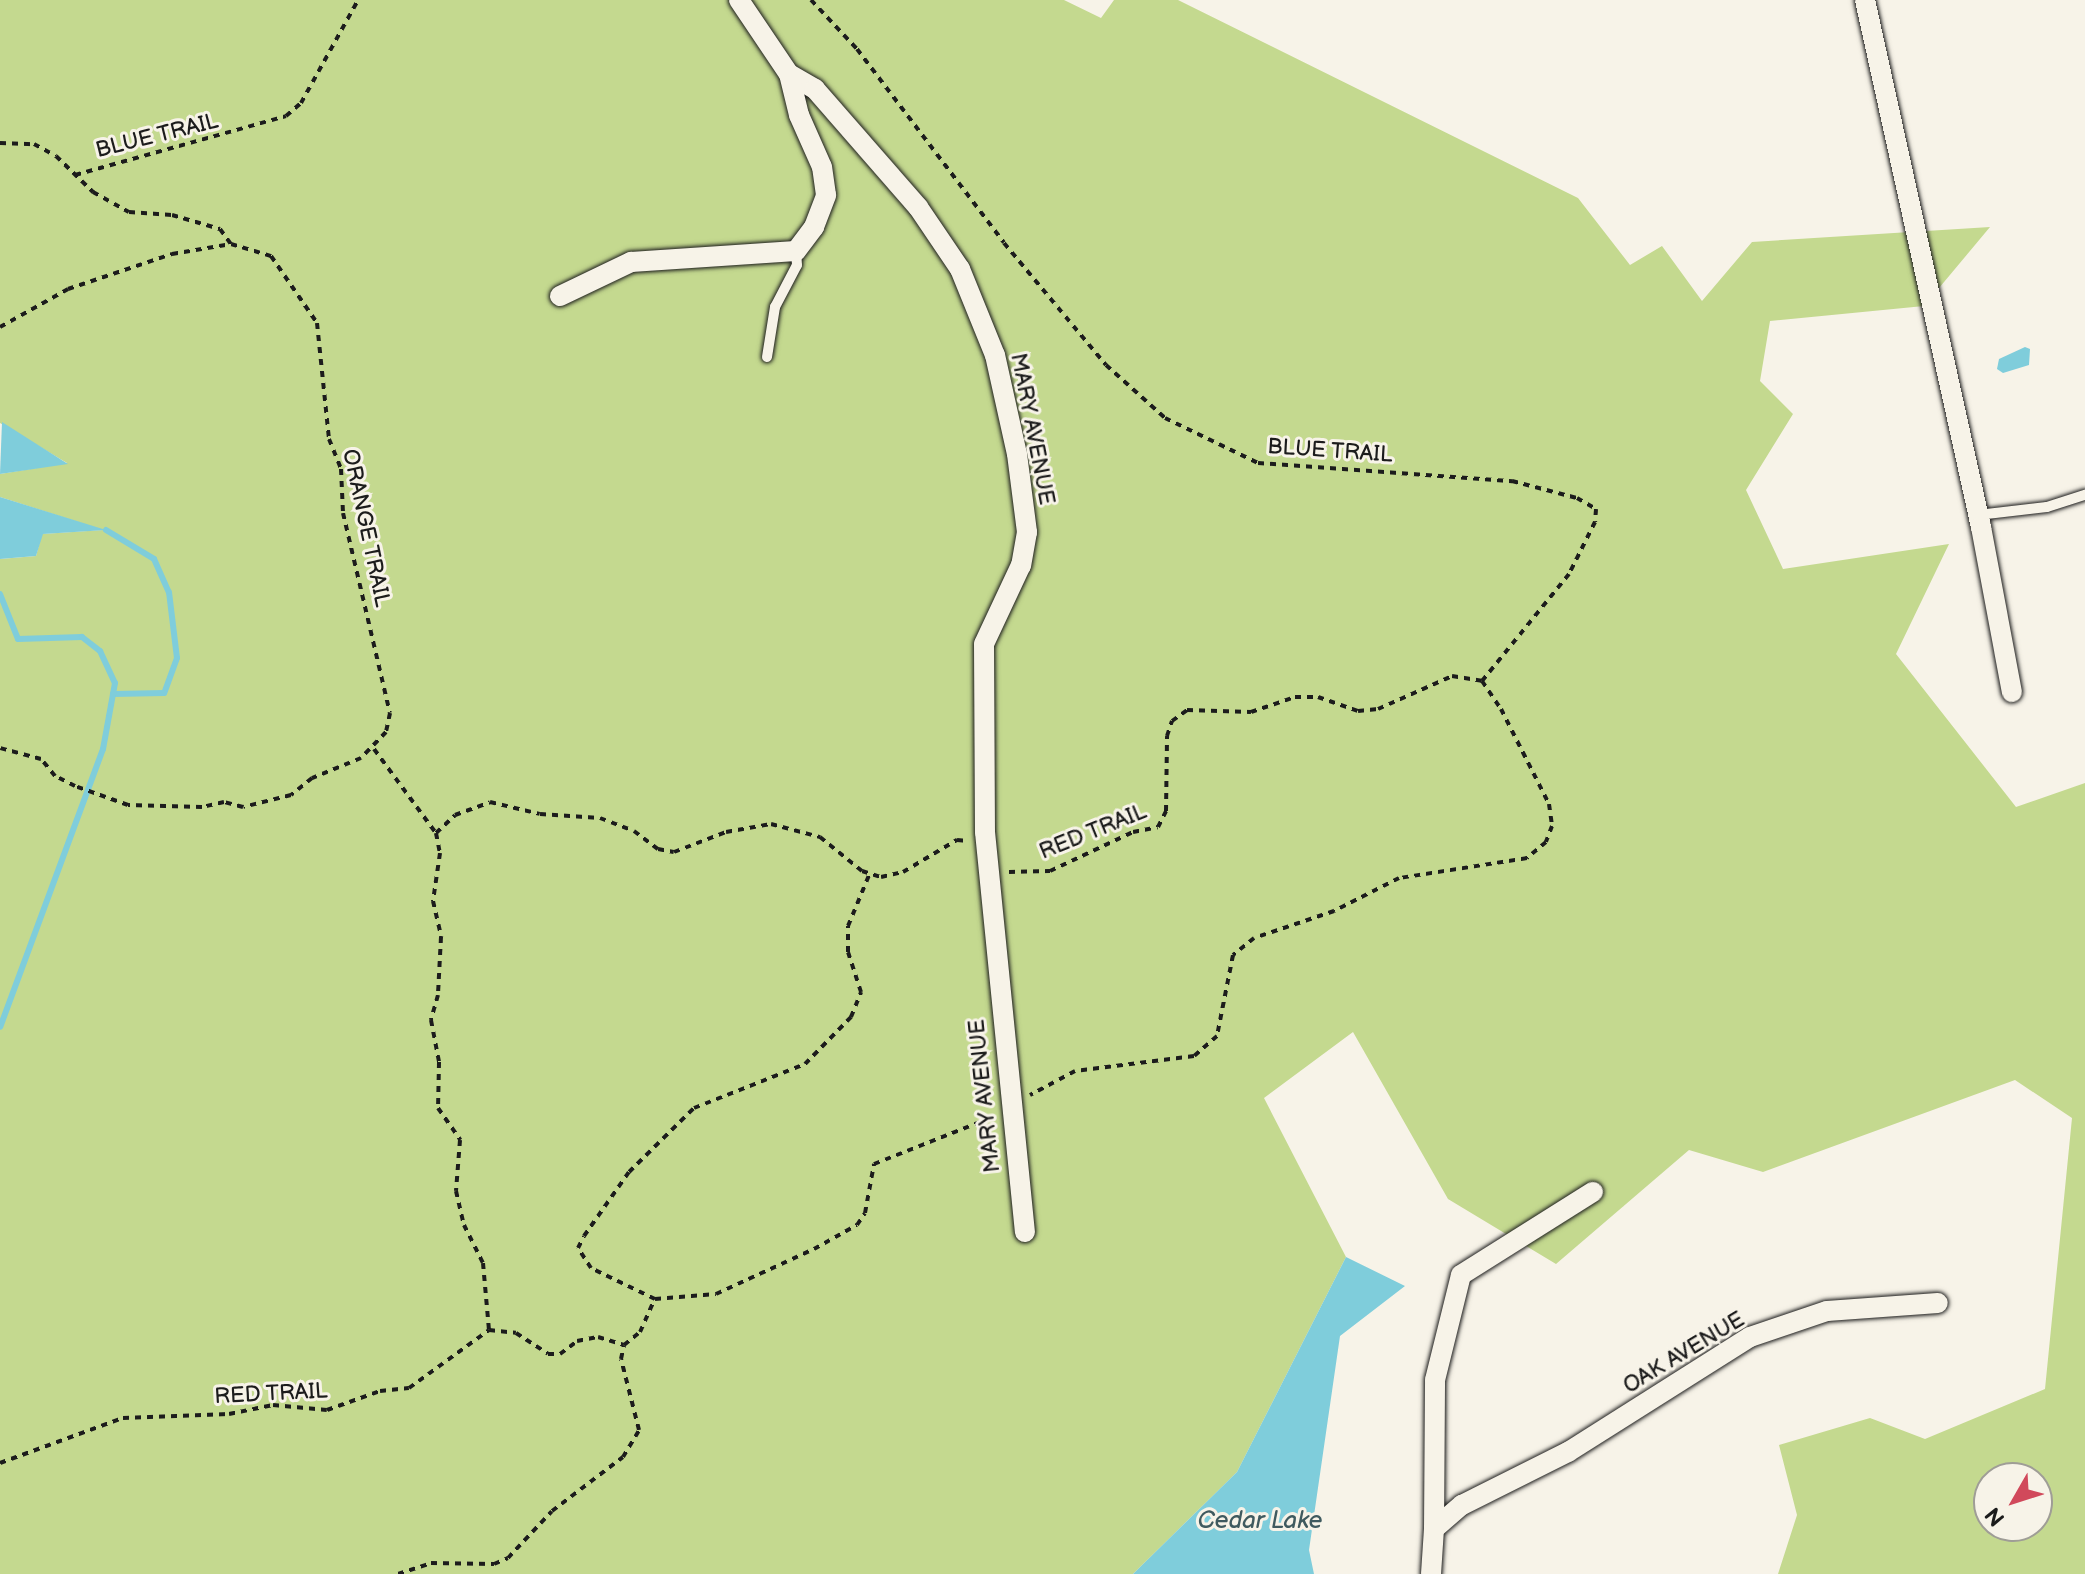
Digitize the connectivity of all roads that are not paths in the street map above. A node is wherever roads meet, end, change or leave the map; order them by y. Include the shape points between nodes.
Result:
1 (739, 0) edge
2 (1865, 0) edge
3 (789, 74) junction
4 (796, 251) junction
5 (560, 296) dead end
6 (767, 357) dead end
7 (2085, 495) edge
8 (1978, 515) junction
9 (2012, 692) dead end
10 (1593, 1192) dead end
11 (1025, 1232) dead end
12 (1938, 1303) dead end
13 (1434, 1529) junction
14 (1431, 1574) edge

1 - 3 street, MARY AVENUE
2 - 8 street
3 - 4 street via 799,115 822,167 826,195
3 - 11 street, MARY AVENUE via 815,89 918,207 960,269 995,355 1017,454 1027,532 1021,565 984,644 986,852
4 - 5 street via 631,262
4 - 6 lane via 797,265 775,307
7 - 8 lane via 2047,507
8 - 9 street
10 - 13 street via 1461,1275 1435,1380
12 - 13 street, OAK AVENUE via 1827,1311 1750,1337 1559,1457 1462,1505
13 - 14 street

